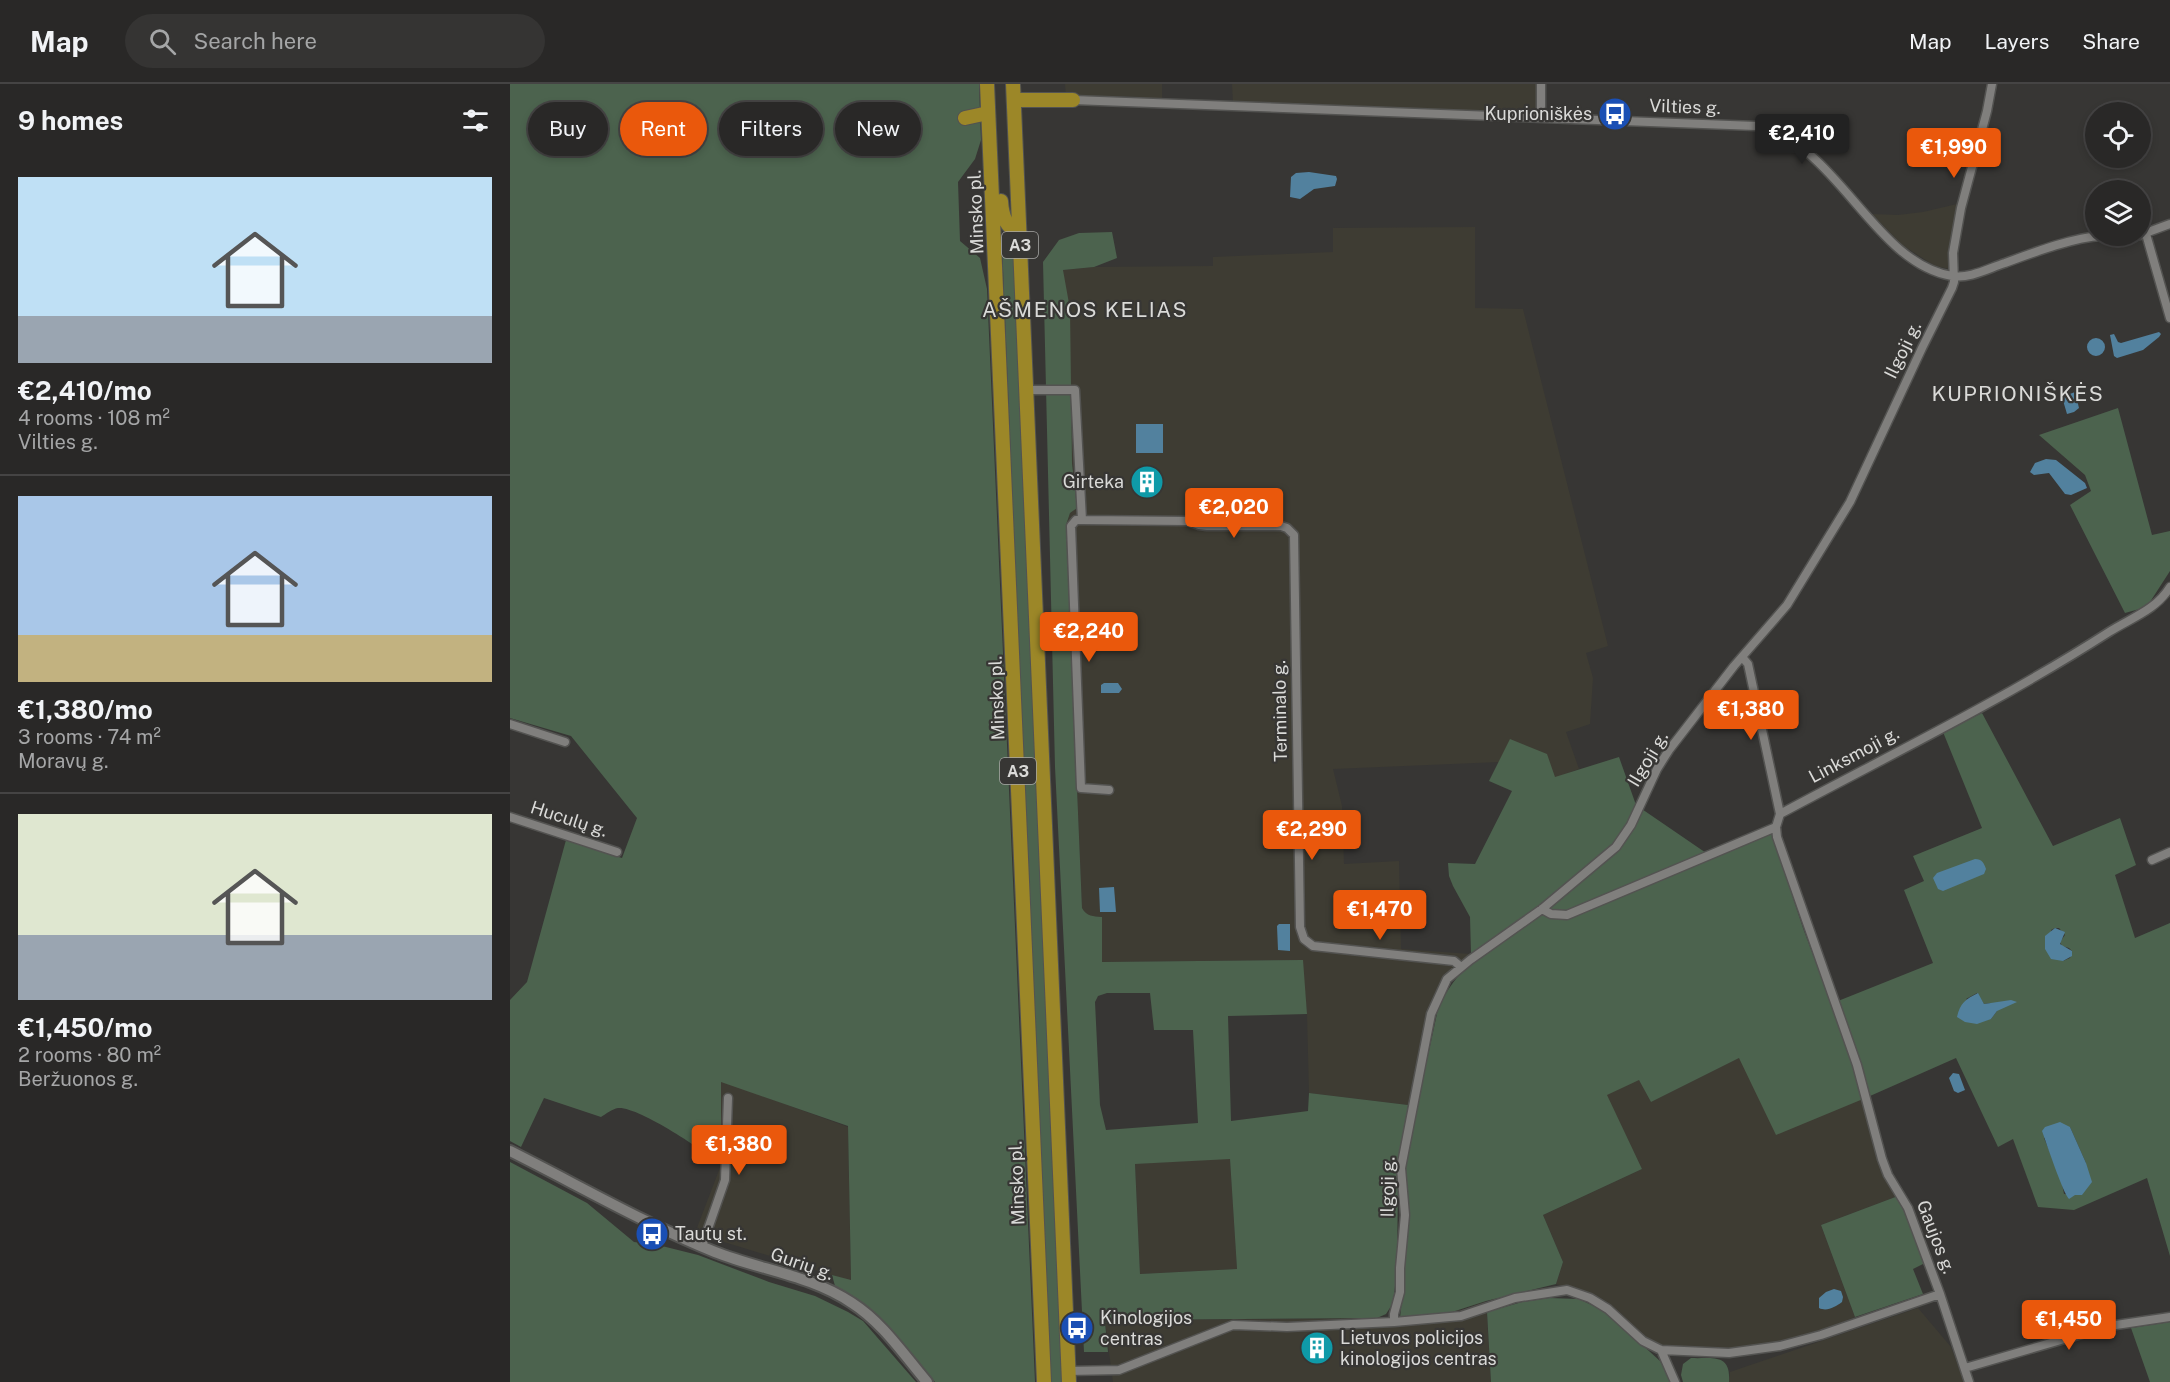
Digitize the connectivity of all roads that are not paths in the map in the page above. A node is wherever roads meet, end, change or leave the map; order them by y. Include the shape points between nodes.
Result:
1 (987, 84) edge
2 (1013, 84) edge
3 (1541, 84) edge
4 (1992, 84) edge
5 (1014, 100) junction
6 (1073, 100) joint
7 (988, 113) junction
8 (1541, 117) junction
9 (965, 118) dead end
10 (991, 138) junction
11 (2170, 224) edge
12 (2151, 231) edge
13 (1020, 234) junction
14 (2085, 238) edge
15 (2147, 246) edge
16 (1954, 276) junction
17 (2170, 318) edge
18 (1026, 390) junction
19 (1082, 520) junction
20 (2170, 587) edge
21 (1742, 657) junction
22 (510, 724) edge
23 (565, 742) dead end
24 (1109, 790) dead end
25 (1780, 814) junction
26 (510, 817) edge
27 (1776, 827) junction
28 (617, 852) dead end
29 (2170, 852) edge
30 (2152, 860) dead end
31 (1542, 909) junction
32 (1461, 967) junction
33 (728, 1098) dead end
34 (510, 1151) edge
35 (702, 1246) junction
36 (1940, 1294) junction
37 (2170, 1317) edge
38 (1394, 1322) junction
39 (1661, 1350) junction
40 (1965, 1368) junction
41 (1069, 1376) edge
42 (927, 1382) edge
43 (1044, 1382) edge
44 (1675, 1382) edge
45 (1969, 1382) edge

1 - 7 highway, Minsko pl. / A3
2 - 5 highway, A3
3 - 8 street
4 - 16 street, Ilgoji g. via 1961,208 1953,253
5 - 6 highway
5 - 13 highway, A3
6 - 8 street, Vilties g.
7 - 9 highway
7 - 10 highway, Minsko pl. / A3
8 - 16 street, Vilties g. via 1775,130 1815,159 1903,251 1932,269
10 - 13 highway via 999,168 1001,212 1010,229
10 - 43 highway, Minsko pl. / A3
11 - 12 street
13 - 18 highway, A3
14 - 16 street via 1968,276
15 - 17 street
16 - 21 street, Ilgoji g. via 1949,297 1850,502 1787,605
18 - 19 street via 1075,390
18 - 41 highway, A3
19 - 24 street via 1071,526 1081,788
19 - 32 street, Terminalo g. via 1281,526 1292,532 1300,927 1304,939 1313,946 1340,951 1454,961
20 - 25 street, Linksmoji g. via 2156,605 2076,653
21 - 25 street via 1748,664
21 - 31 street, Ilgoji g. via 1669,750 1616,847
22 - 23 street
25 - 27 street
26 - 28 street, Huculų g.
27 - 31 street via 1567,915 1551,915
27 - 36 street, Gaujos g. via 1857,1065 1882,1159 1908,1208
29 - 30 street
31 - 32 street, Ilgoji g.
32 - 38 street, Ilgoji g. via 1448,979 1431,1014 1403,1157 1405,1215
33 - 35 street via 725,1180
34 - 35 street, Gurių g.
35 - 42 street, Gurių g. via 841,1296 867,1314
36 - 39 street via 1780,1346 1729,1353
36 - 40 street, Gaujos g.
37 - 40 street via 2109,1326
38 - 39 street via 1461,1316 1515,1298 1567,1290 1608,1309 1643,1341
38 - 41 street via 1287,1327 1233,1325 1119,1370
39 - 44 street
40 - 45 street, Gaujos g.

